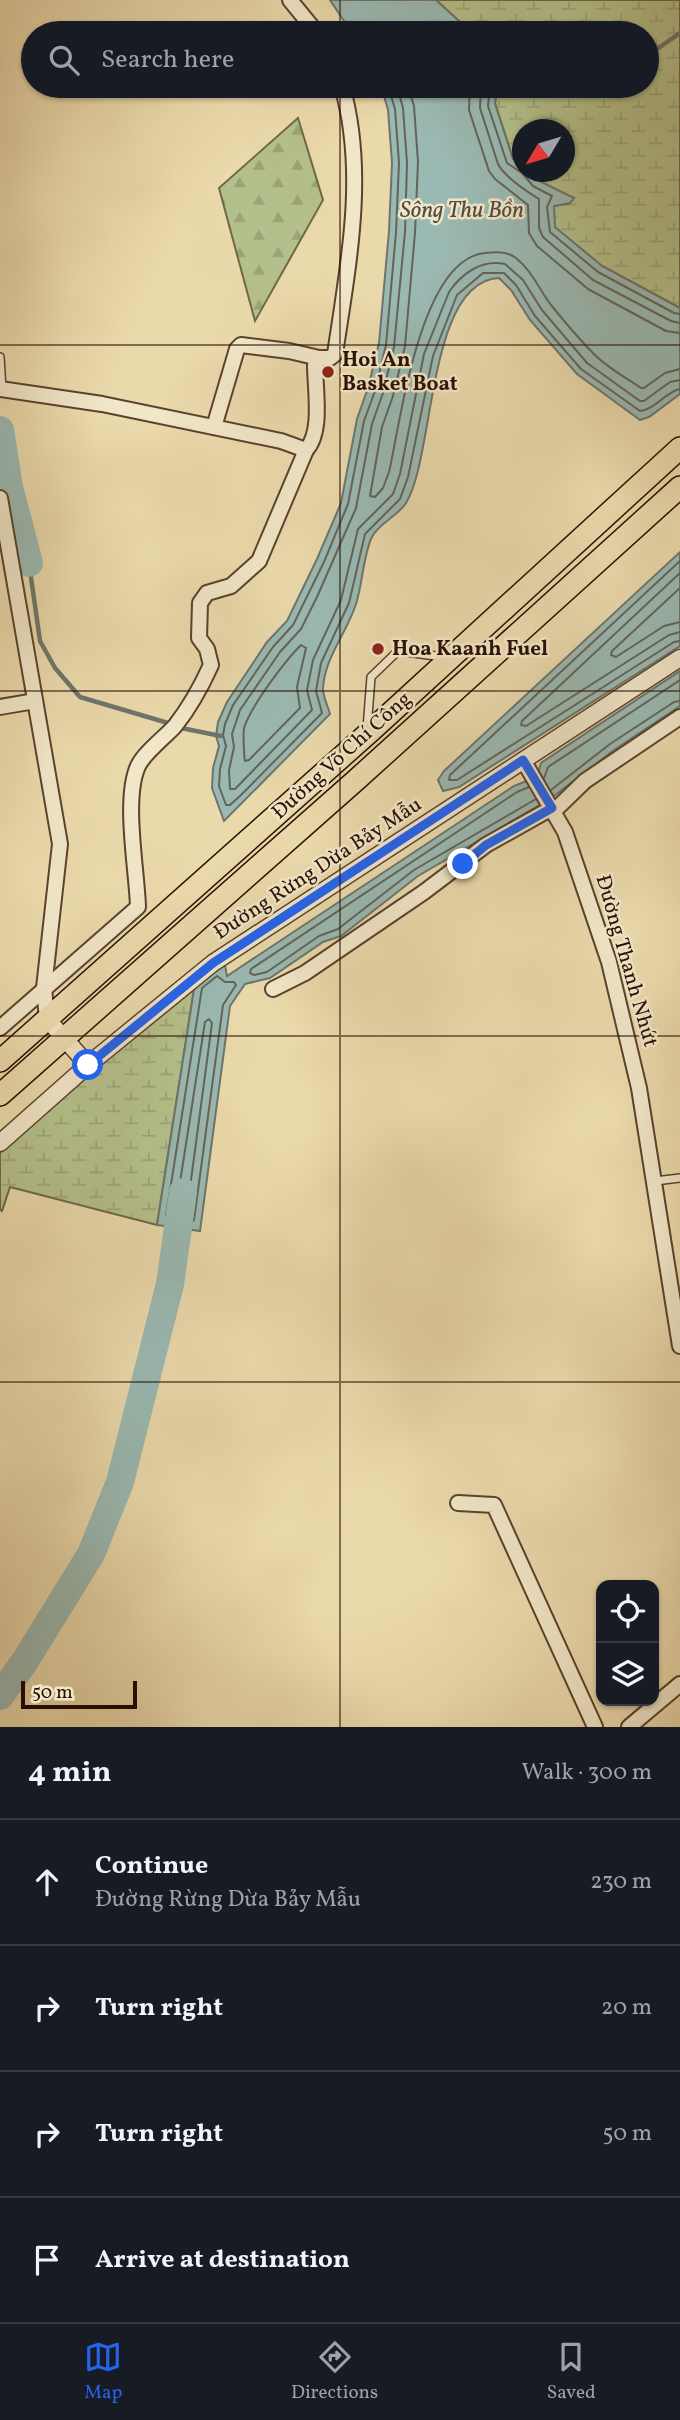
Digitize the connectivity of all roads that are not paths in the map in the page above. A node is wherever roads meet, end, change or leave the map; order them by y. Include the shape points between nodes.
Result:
1 (290, 0) edge
2 (307, 21) edge
3 (345, 98) edge
4 (0, 357) edge
5 (319, 358) junction
6 (1, 390) edge
7 (214, 427) junction
8 (680, 448) edge
9 (306, 450) junction
10 (680, 488) edge
11 (0, 498) edge
12 (451, 658) junction
13 (680, 658) edge
14 (35, 701) junction
15 (0, 707) edge
16 (680, 717) edge
17 (366, 735) junction
18 (525, 764) junction
19 (551, 807) junction
20 (44, 988) junction
21 (273, 989) dead end
22 (47, 1019) junction
23 (0, 1028) edge
24 (64, 1037) junction
25 (0, 1061) edge
26 (88, 1065) junction
27 (0, 1095) edge
28 (0, 1143) edge
29 (680, 1178) edge
30 (655, 1181) junction
31 (680, 1346) edge
32 (458, 1503) dead end
33 (680, 1684) edge
34 (595, 1727) edge
35 (629, 1727) edge

1 - 2 street
3 - 5 street via 351,123 353,233 335,354
4 - 6 lane
5 - 7 street via 239,347
5 - 9 street via 317,430
6 - 7 street
7 - 9 street
8 - 12 main road, Đường Võ Chí Công
9 - 20 street via 259,561 230,586 207,593 200,603 200,638 212,665 176,724 138,766 131,824 138,907
10 - 24 main road, Đường Võ Chí Công
11 - 14 street
12 - 17 main road, Đường Võ Chí Công
12 - 17 lane via 398,651 370,677
13 - 18 street, Đường Rừng Dừa Bảy Mẫu
14 - 15 street
14 - 20 street via 60,844
16 - 19 street
17 - 22 main road, Đường Võ Chí Công
18 - 19 street, Đường Thanh Nhứt
18 - 26 street, Đường Rừng Dừa Bảy Mẫu via 213,963
19 - 21 street via 486,845 305,974
19 - 30 street, Đường Thanh Nhứt via 568,839 609,962
20 - 22 street
20 - 23 street
22 - 24 street
22 - 25 main road, Đường Võ Chí Công
24 - 26 street
24 - 27 main road, Đường Võ Chí Công
26 - 28 street, Đường Rừng Dừa Bảy Mẫu
29 - 30 lane
30 - 31 street, Đường Thanh Nhứt
32 - 34 street via 494,1505
33 - 35 street

